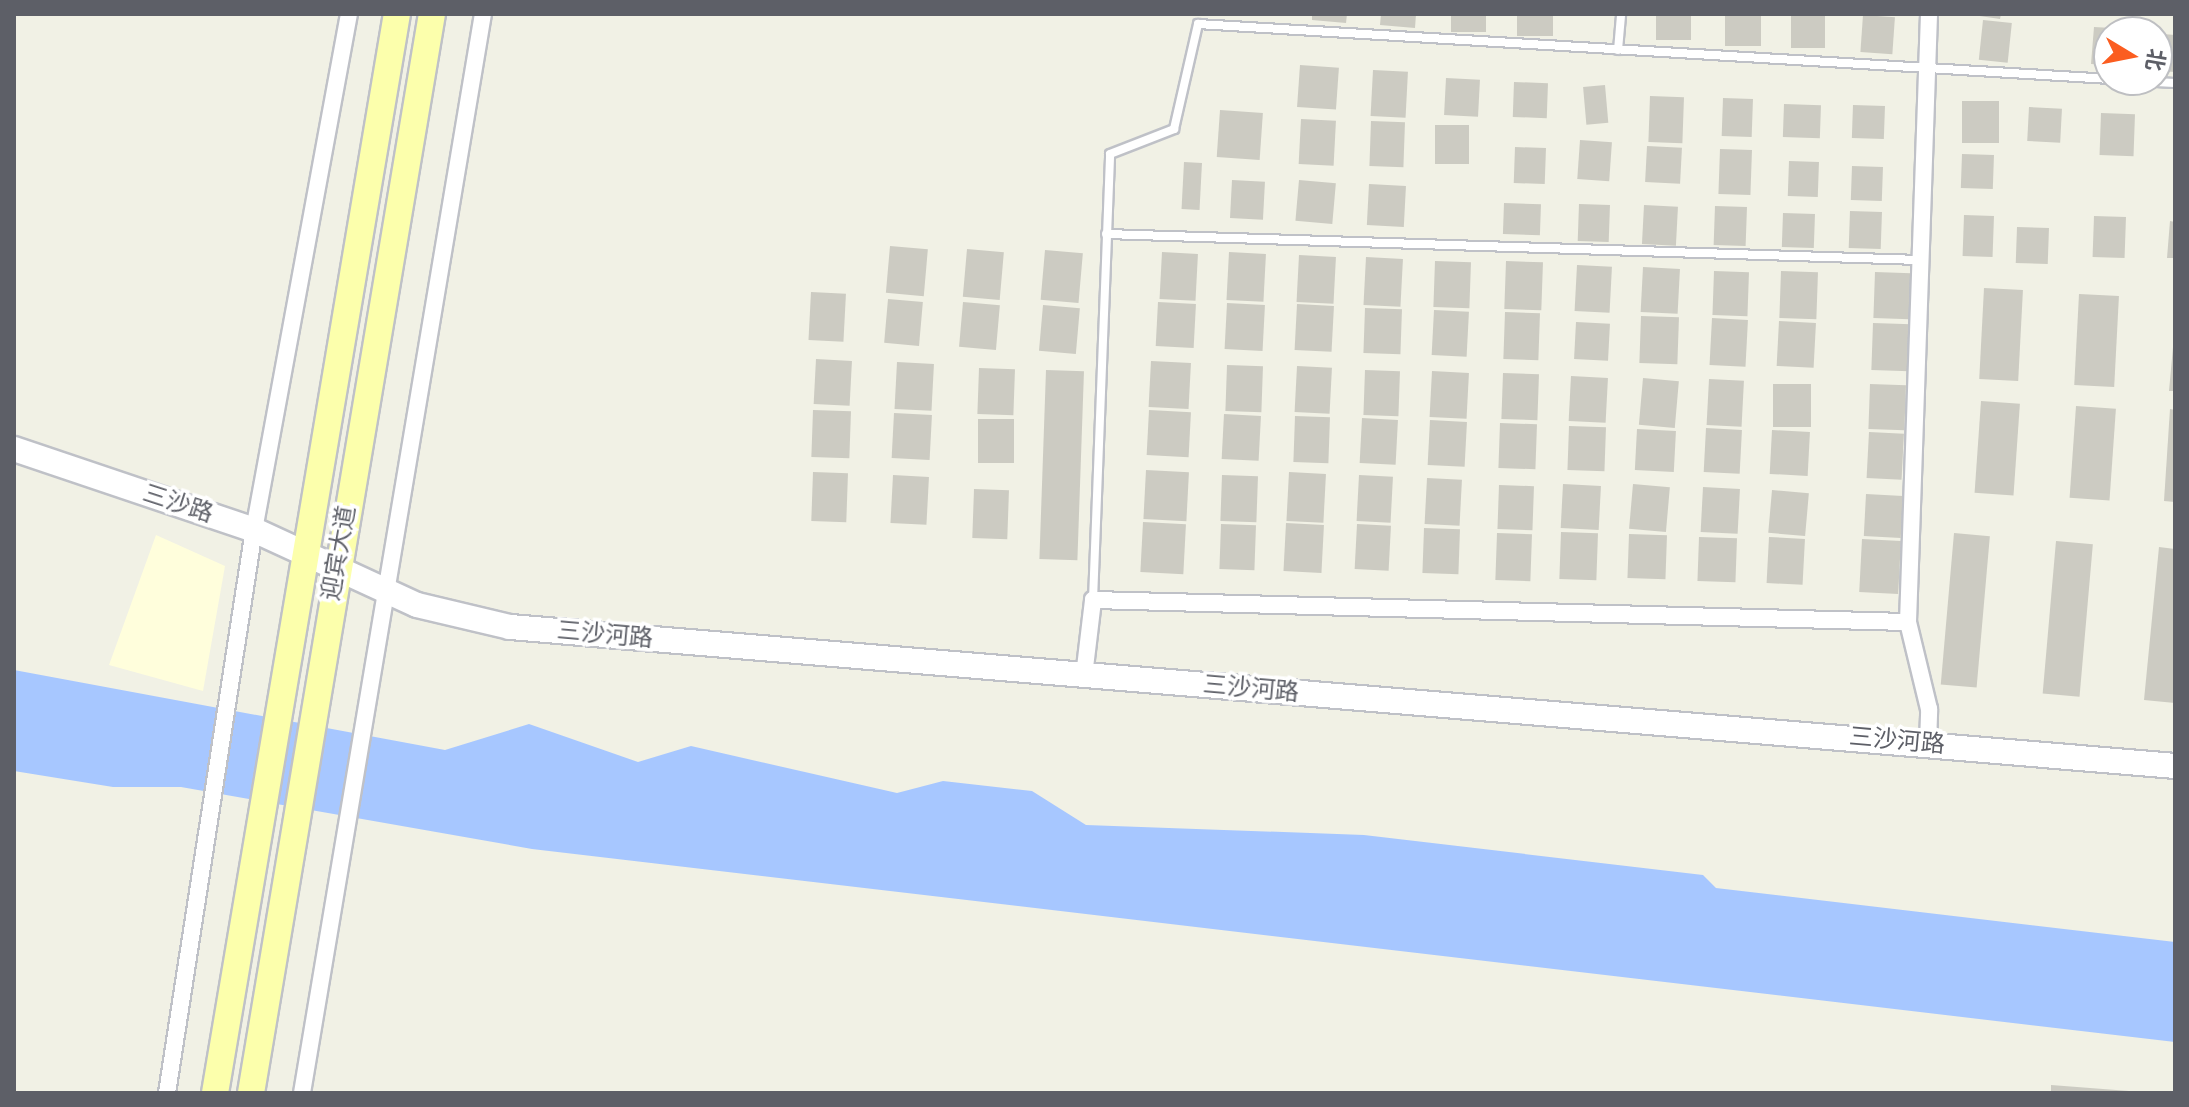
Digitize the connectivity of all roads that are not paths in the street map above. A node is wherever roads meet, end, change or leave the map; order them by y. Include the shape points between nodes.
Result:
1 (349, 14) edge
2 (397, 14) edge
3 (432, 14) edge
4 (483, 14) edge
5 (1621, 14) edge
6 (1929, 14) edge
7 (1618, 50) junction
8 (1923, 69) junction
9 (2093, 78) edge
10 (369, 166) junction
11 (404, 173) junction
12 (1106, 234) junction
13 (1924, 260) junction
14 (14, 449) edge
15 (254, 530) junction
16 (302, 555) junction
17 (336, 571) junction
18 (382, 593) junction
19 (1093, 600) junction
20 (1908, 622) junction
21 (1084, 676) junction
22 (1928, 744) junction
23 (2175, 766) edge
24 (167, 1093) edge
25 (215, 1093) edge
26 (251, 1093) edge
27 (302, 1093) edge

1 - 15 street
2 - 10 main road, 迎宾大道
3 - 11 main road, 迎宾大道
4 - 18 street
5 - 7 lane
6 - 8 street
7 - 8 lane
7 - 12 lane via 1198,24 1174,129 1110,154
8 - 9 lane
8 - 13 street
10 - 11 main road
10 - 16 main road, 迎宾大道
11 - 17 main road, 迎宾大道
12 - 13 lane
12 - 19 lane
13 - 20 street
14 - 15 street, 三沙路
15 - 16 street, 三沙路
15 - 24 street
16 - 17 street, 三沙路
16 - 25 main road, 迎宾大道
17 - 18 street, 三沙河路
17 - 26 main road, 迎宾大道
18 - 21 street, 三沙河路 via 510,627
18 - 27 street
19 - 20 street
19 - 21 street
20 - 22 street via 1929,709
21 - 22 street, 三沙河路
22 - 23 street, 三沙河路

